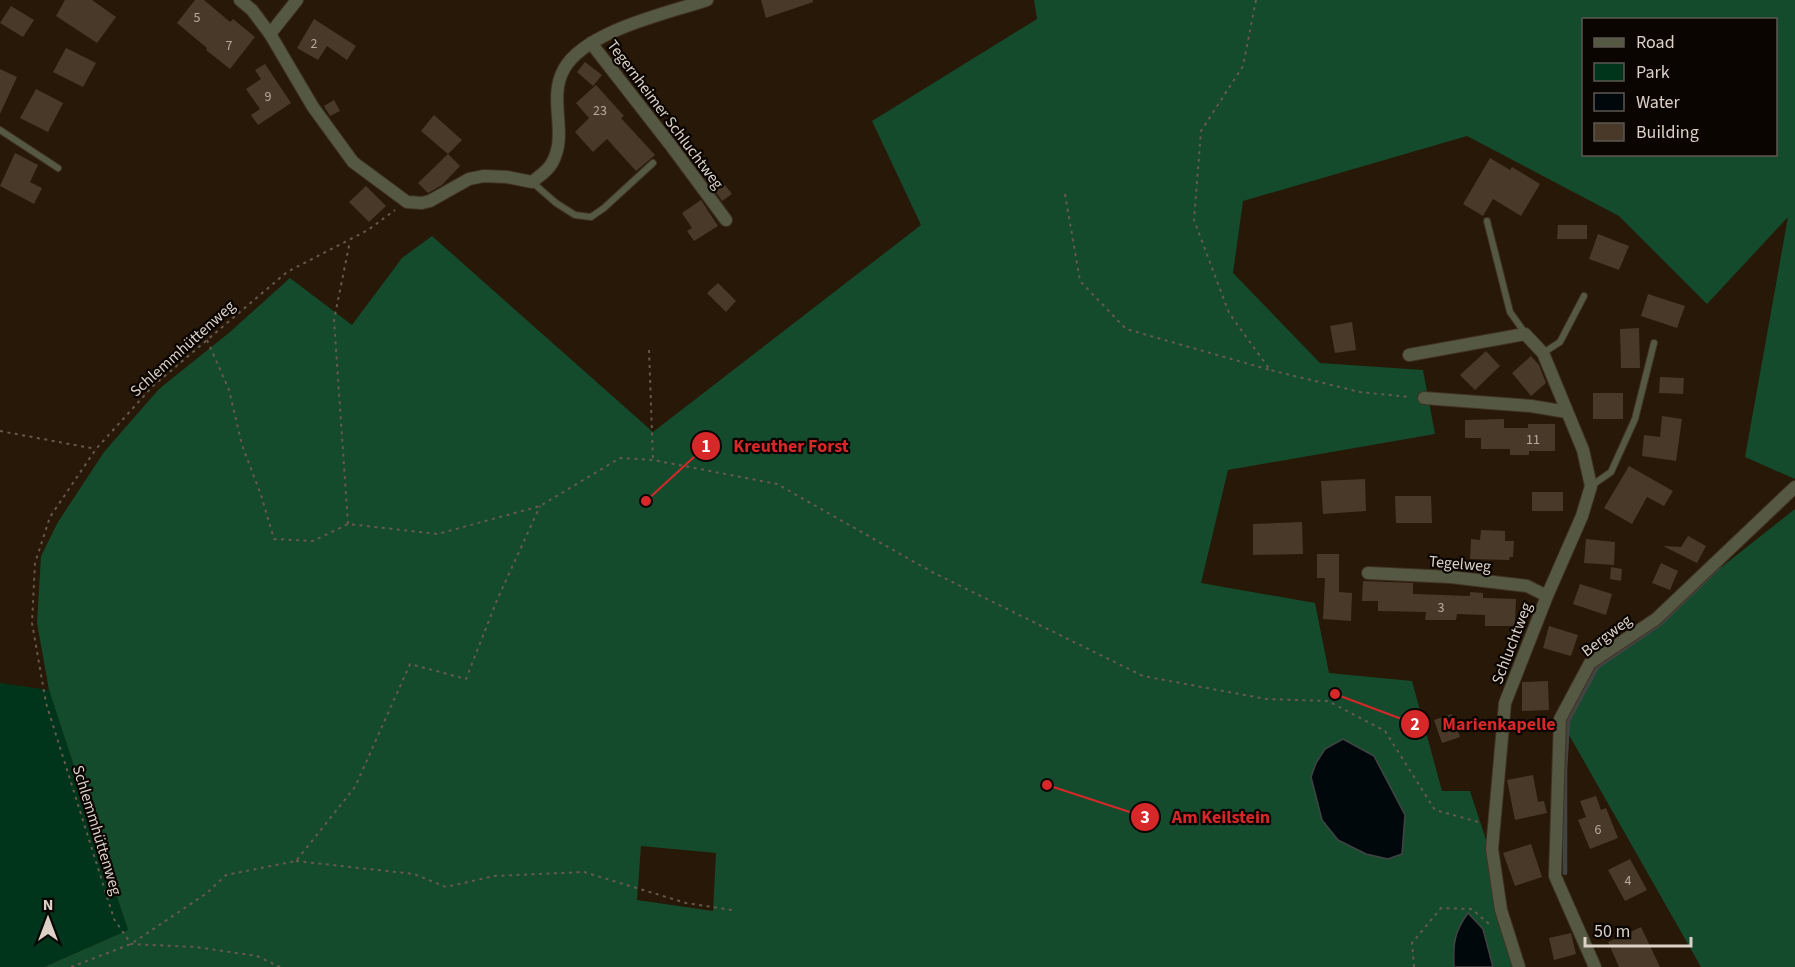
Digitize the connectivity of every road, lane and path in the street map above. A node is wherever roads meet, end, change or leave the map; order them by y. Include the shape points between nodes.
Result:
1 (240, 0) edge
2 (297, 0) edge
3 (707, 0) edge
4 (1256, 0) edge
5 (270, 34) junction
6 (591, 44) junction
7 (0, 130) edge
8 (653, 163) dead end
9 (58, 168) dead end
10 (532, 183) junction
11 (1065, 194) dead end
12 (407, 202) junction
13 (726, 220) dead end
14 (1487, 220) dead end
15 (351, 239) junction
16 (1584, 296) dead end
17 (1525, 334) junction
18 (207, 340) junction
19 (1654, 343) dead end
20 (649, 350) dead end
21 (1543, 353) junction
22 (1409, 355) dead end
23 (1270, 370) junction
24 (1424, 398) joint
25 (1568, 411) junction
26 (0, 431) edge
27 (96, 449) junction
28 (653, 460) junction
29 (1591, 486) junction
30 (1795, 488) edge
31 (540, 506) junction
32 (348, 524) junction
33 (1368, 573) dead end
34 (1547, 597) junction
35 (1494, 827) junction
36 (296, 861) junction
37 (732, 910) dead end
38 (1505, 923) junction
39 (131, 944) junction
40 (71, 967) edge
41 (280, 967) edge
42 (1414, 967) edge
43 (1519, 967) edge
44 (1595, 967) edge

1 - 5 street
2 - 5 street
3 - 6 street via 610,32
4 - 23 path via 1243,66 1201,131 1194,220 1229,313
5 - 12 street via 313,106 353,162
6 - 10 street, Tegernheimer Schluchtweg via 564,68 556,99 558,149 551,165
6 - 13 street, Tegernheimer Schluchtweg
7 - 9 lane
8 - 10 lane via 591,216 575,215
10 - 12 street via 484,176 469,179 430,201
11 - 23 path via 1080,281 1126,329
12 - 15 path, Schlemmhüttenweg
14 - 17 lane via 1510,312
15 - 18 path, Schlemmhüttenweg via 287,272
15 - 32 path via 334,320
16 - 21 lane via 1560,342
17 - 21 street, Schluchtweg
17 - 22 street
18 - 27 path, Schlemmhüttenweg via 153,386
18 - 32 path via 229,390 242,445 274,539 313,541
19 - 29 lane via 1635,419 1611,472
20 - 28 path
21 - 25 street, Schluchtweg
23 - 24 path via 1360,392
24 - 25 street
25 - 29 street, Schluchtweg
26 - 27 path
27 - 39 path, Schlemmhüttenweg via 50,517 35,563 32,623 46,703 114,919
28 - 31 path via 620,458
28 - 35 path via 777,484 932,572 1143,676 1266,699 1328,701 1385,731 1435,810
29 - 34 street, Schluchtweg
30 - 44 street, Bergweg via 1656,619 1590,663 1560,719 1556,876
31 - 32 path via 438,534
31 - 36 path via 465,679 410,664 355,787
33 - 34 street, Tegelweg via 1527,586
34 - 35 street, Schluchtweg via 1505,703
35 - 38 street, Schluchtweg via 1492,849
36 - 37 path via 414,874 446,887 494,876 584,872 686,903
36 - 39 path via 226,874 207,893
38 - 42 path via 1489,924 1472,909 1441,908 1412,943
38 - 43 street, Schluchtweg
39 - 40 path
39 - 41 path via 196,947 258,956

